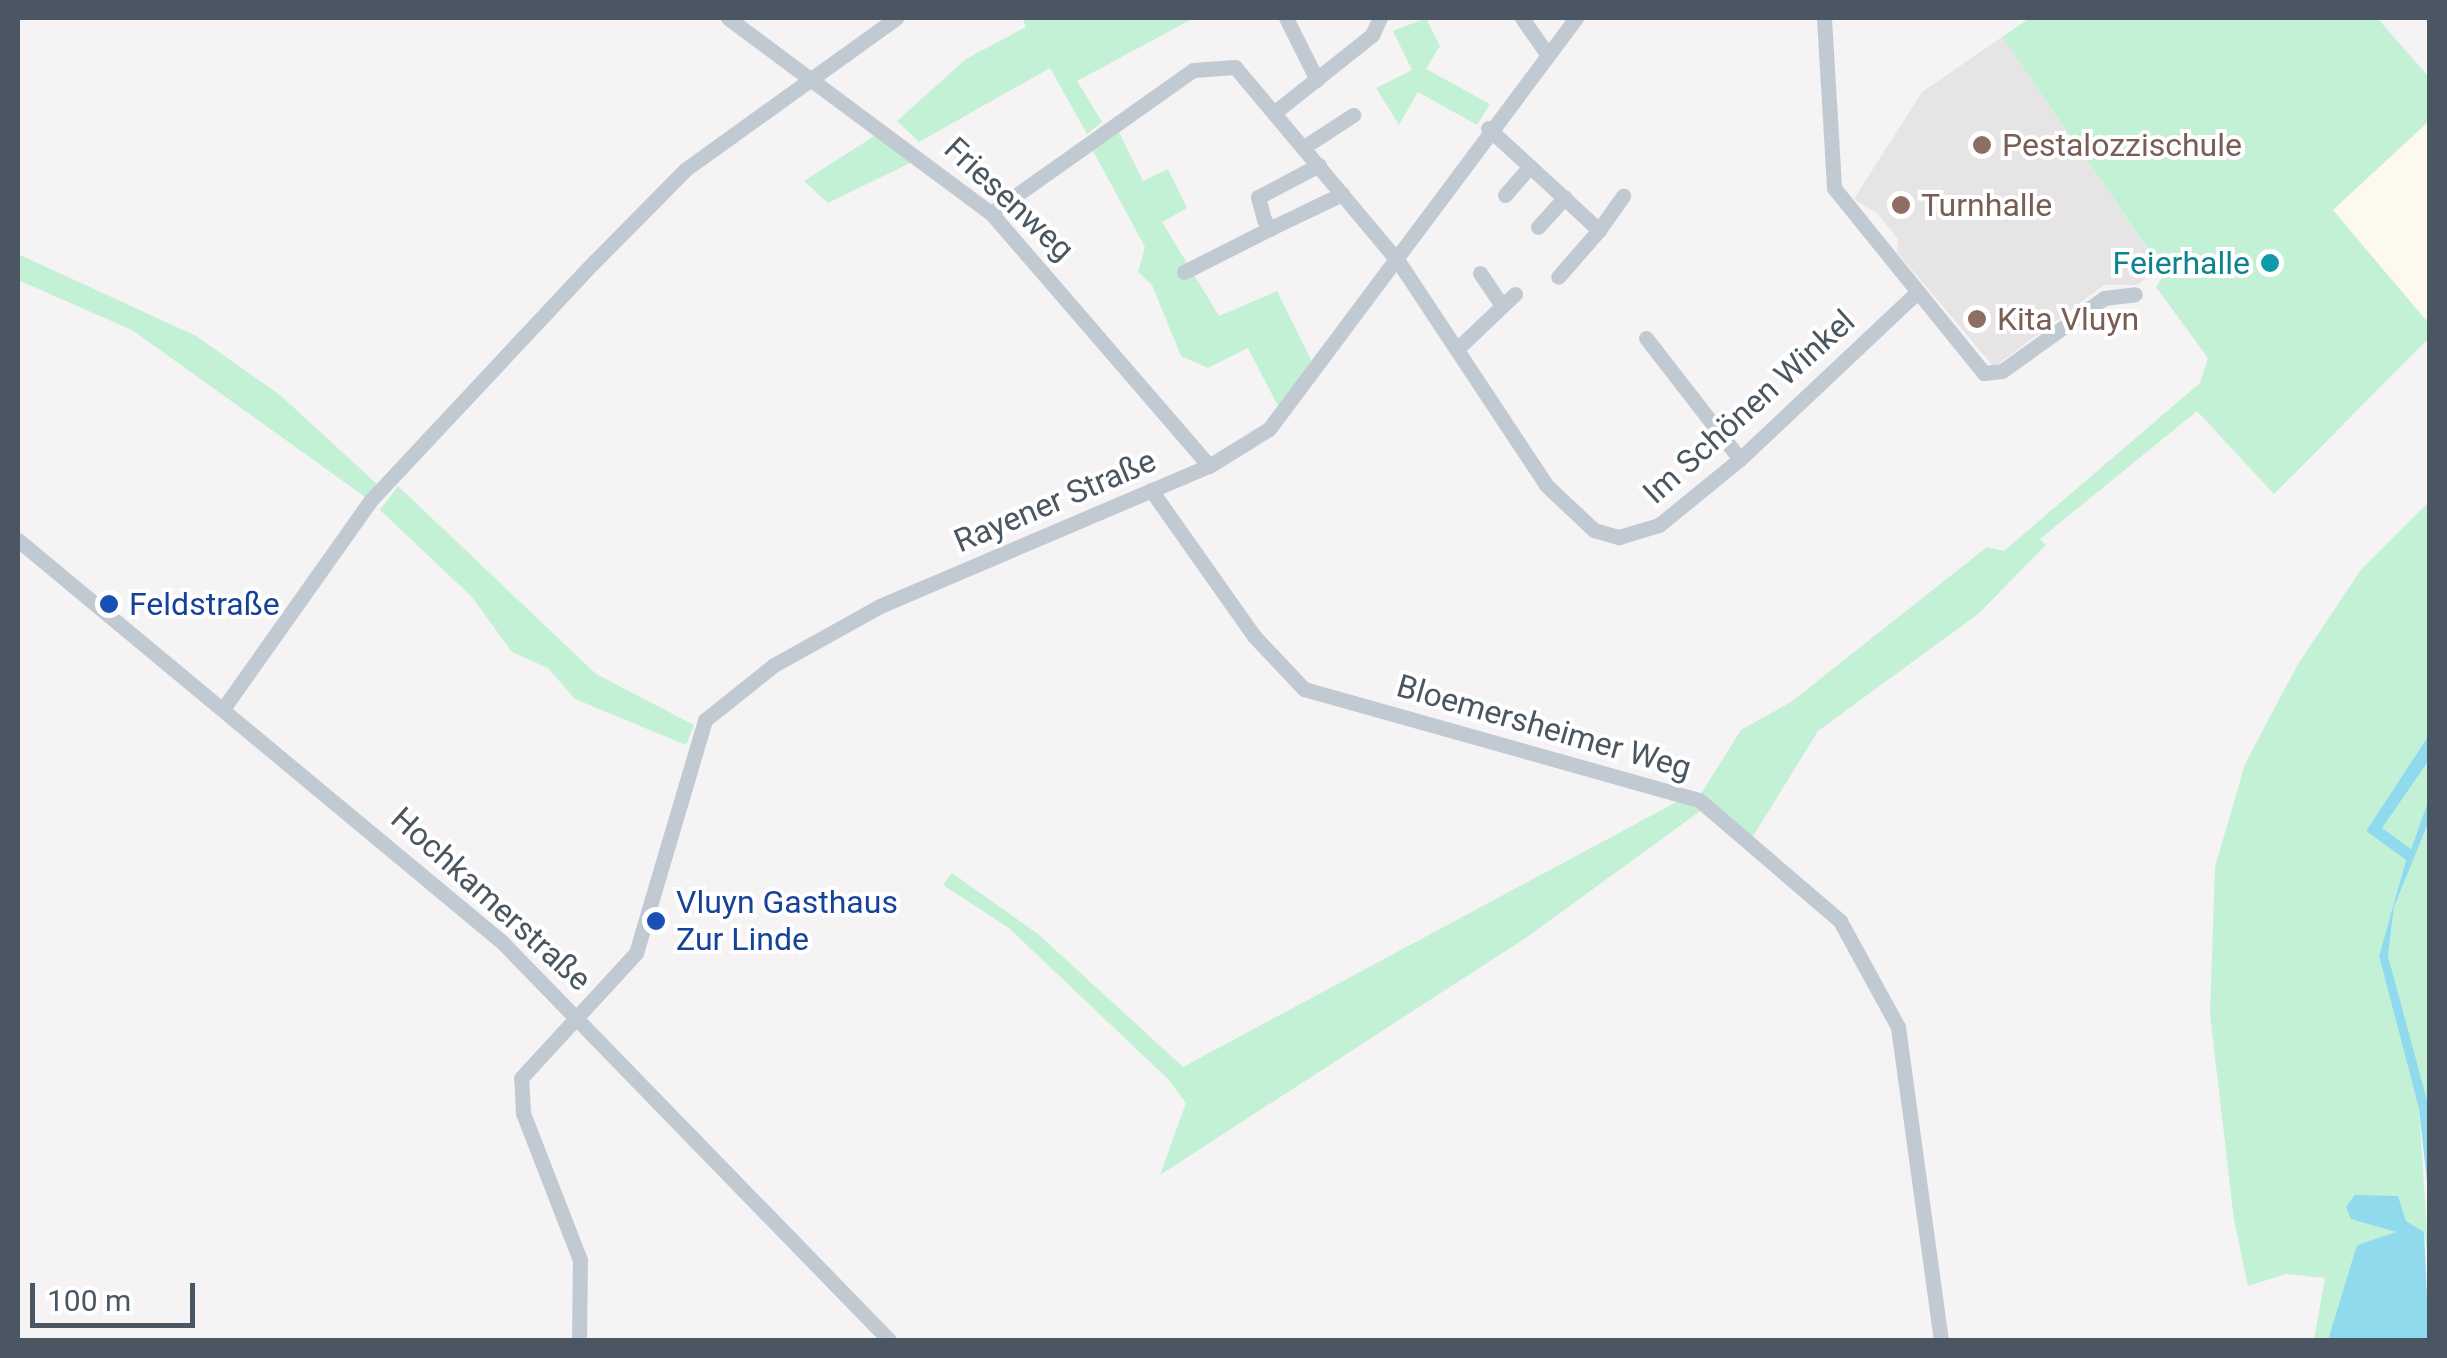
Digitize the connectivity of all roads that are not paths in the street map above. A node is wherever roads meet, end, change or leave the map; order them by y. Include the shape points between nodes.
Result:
1 (728, 18) edge
2 (896, 18) edge
3 (1286, 18) edge
4 (1380, 18) edge
5 (1522, 18) edge
6 (1576, 18) edge
7 (1824, 18) edge
8 (1545, 51) junction
9 (812, 74) junction
10 (1317, 80) junction
11 (1275, 112) junction
12 (1353, 116) dead end
13 (1488, 128) junction
14 (1304, 147) junction
15 (1319, 165) junction
16 (1530, 166) junction
17 (1342, 194) junction
18 (1506, 195) dead end
19 (1623, 196) dead end
20 (1565, 197) junction
21 (991, 213) junction
22 (1538, 227) dead end
23 (1271, 228) junction
24 (1599, 230) junction
25 (1398, 262) junction
26 (1184, 272) dead end
27 (1480, 273) dead end
28 (1558, 277) dead end
29 (1917, 292) junction
30 (2135, 294) dead end
31 (1646, 338) dead end
32 (1458, 349) junction
33 (1740, 459) junction
34 (1209, 466) junction
35 (1151, 490) junction
36 (18, 540) edge
37 (225, 706) junction
38 (580, 1016) junction
39 (579, 1340) edge
40 (889, 1340) edge
41 (1941, 1340) edge

1 - 9 street, Friesenweg
2 - 9 street
3 - 10 street
4 - 10 street via 1377,30
5 - 8 street
6 - 8 street, Rayener Straße
7 - 29 street via 1834,188
8 - 13 street, Rayener Straße
9 - 21 street, Friesenweg
9 - 37 street via 686,170 441,424 370,501
10 - 11 street
11 - 14 street, Im Schönen Winkel
11 - 21 street, Im Schönen Winkel via 1236,67 1194,70
12 - 14 street
13 - 16 street
13 - 25 street, Rayener Straße
14 - 15 street, Im Schönen Winkel
15 - 17 street, Im Schönen Winkel
15 - 23 street via 1258,197
16 - 18 street
16 - 20 street
17 - 23 street
17 - 25 street, Im Schönen Winkel
19 - 24 street
20 - 22 street
20 - 24 street
21 - 34 street, Friesenweg
23 - 26 street
24 - 28 street
25 - 32 street, Im Schönen Winkel
25 - 34 street, Rayener Straße via 1283,416
27 - 32 street via 1508,299
29 - 30 street via 1994,375 2104,298
29 - 33 street, Im Schönen Winkel
31 - 33 street
32 - 33 street, Im Schönen Winkel via 1546,485 1594,530 1644,533
34 - 35 street, Rayener Straße
35 - 38 street, Rayener Straße via 880,606 718,705 692,744 641,942
35 - 41 street, Bloemersheimer Weg via 1254,636 1304,689 1699,800 1840,920 1898,1027
36 - 37 street, Hochkamerstraße
37 - 38 street, Hochkamerstraße
38 - 39 street, Rayener Straße via 530,1060 520,1087 575,1239
38 - 40 street, Hochkamerstraße

